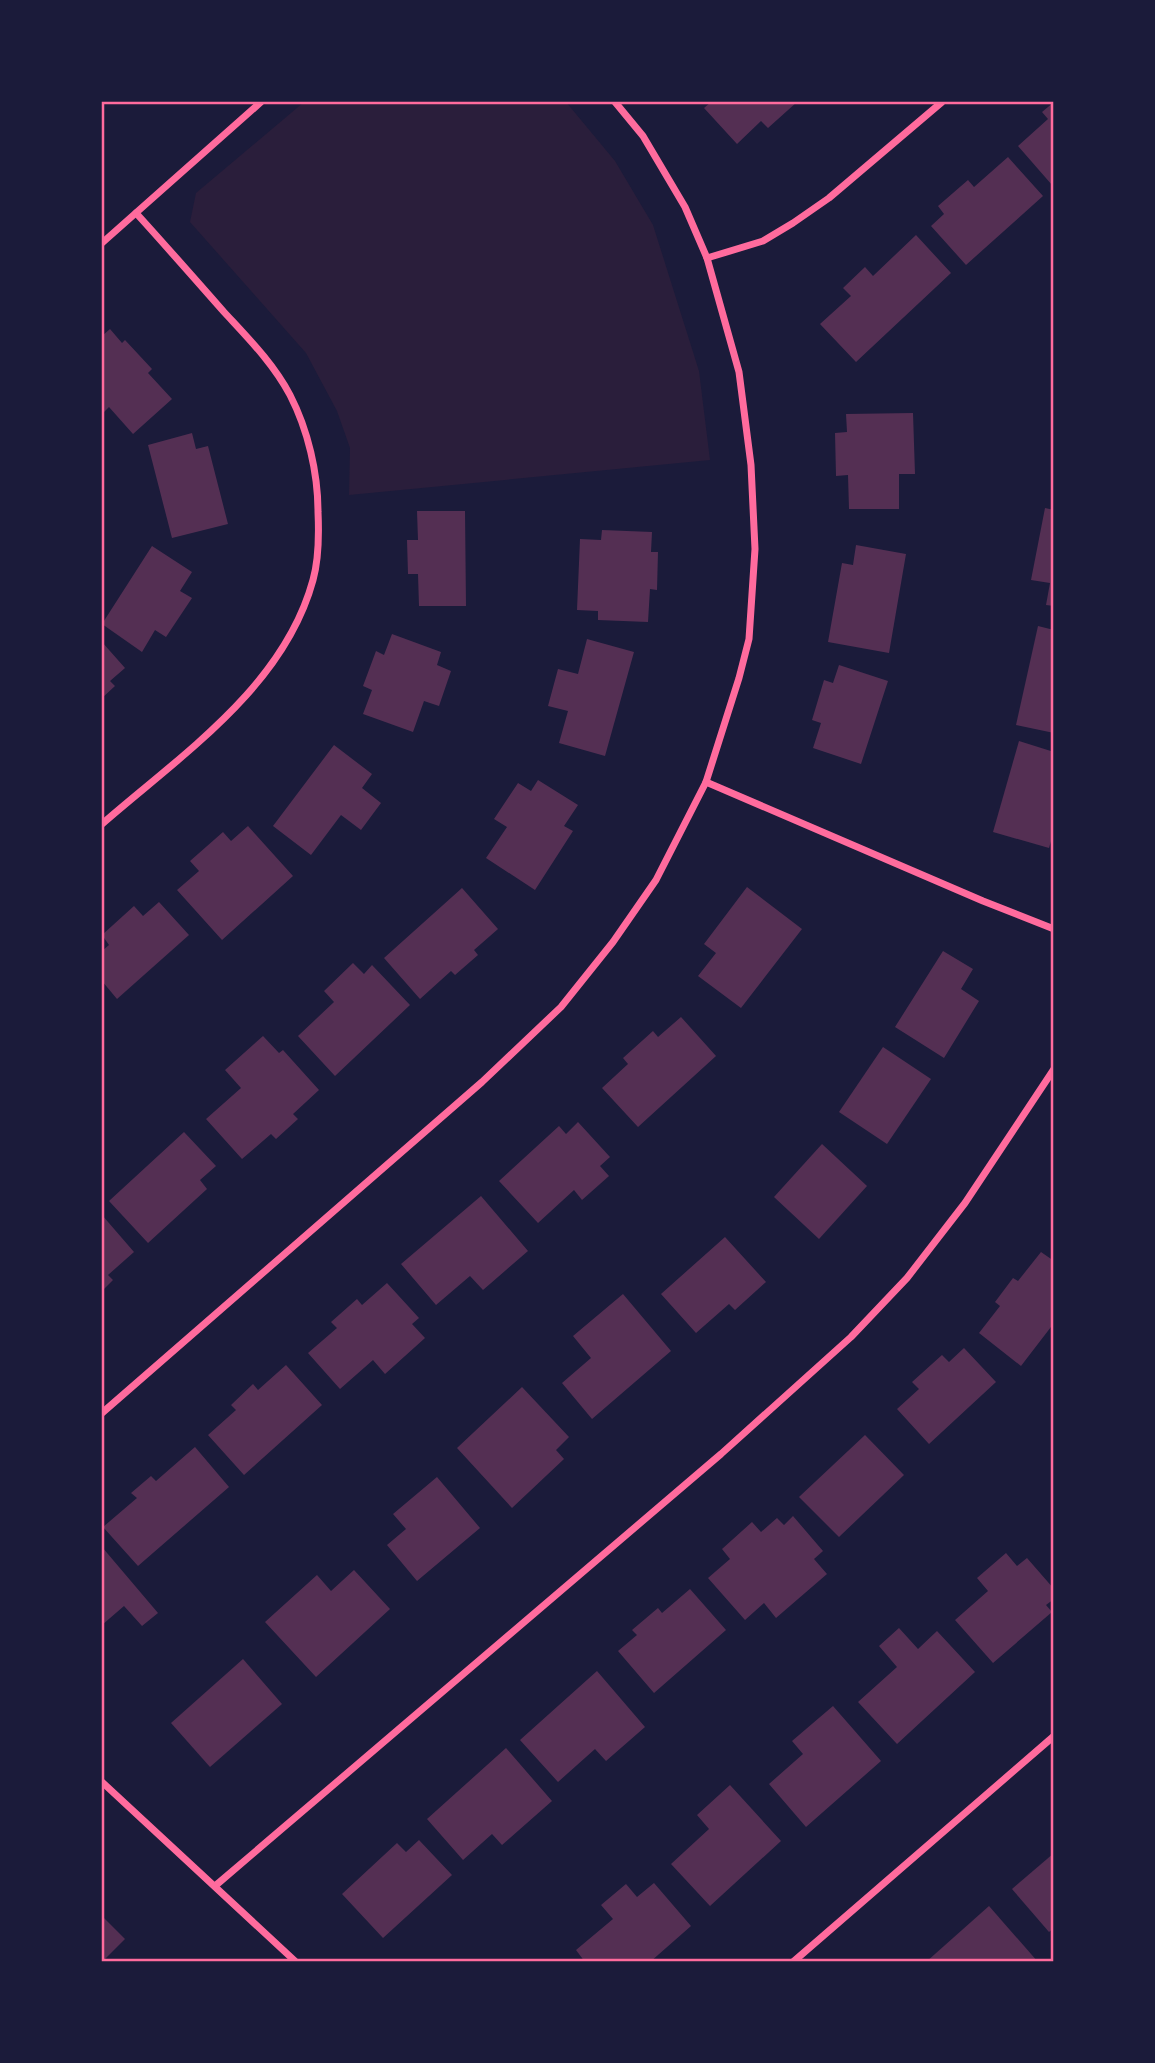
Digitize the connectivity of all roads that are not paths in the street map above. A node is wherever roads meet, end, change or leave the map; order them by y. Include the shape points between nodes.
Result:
1 (261, 102) edge
2 (615, 102) edge
3 (942, 102) edge
4 (136, 213) junction
5 (102, 243) edge
6 (706, 258) junction
7 (706, 782) junction
8 (102, 824) edge
9 (1054, 929) edge
10 (1054, 1069) edge
11 (102, 1413) edge
12 (1054, 1736) edge
13 (102, 1782) edge
14 (215, 1886) junction
15 (296, 1962) edge
16 (793, 1962) edge

1 - 4 street
2 - 6 street via 643,136 685,207
3 - 6 street via 793,223 763,241
4 - 5 street
4 - 8 street via 266,359 289,394 303,425 318,488 319,535 314,578 306,600 287,644 259,683
6 - 7 street via 739,372 751,465 755,549 749,639
7 - 9 street
7 - 11 street via 656,880 561,1007 482,1082
10 - 14 street via 965,1203 907,1278 851,1337
12 - 16 street
13 - 14 street
14 - 15 street

